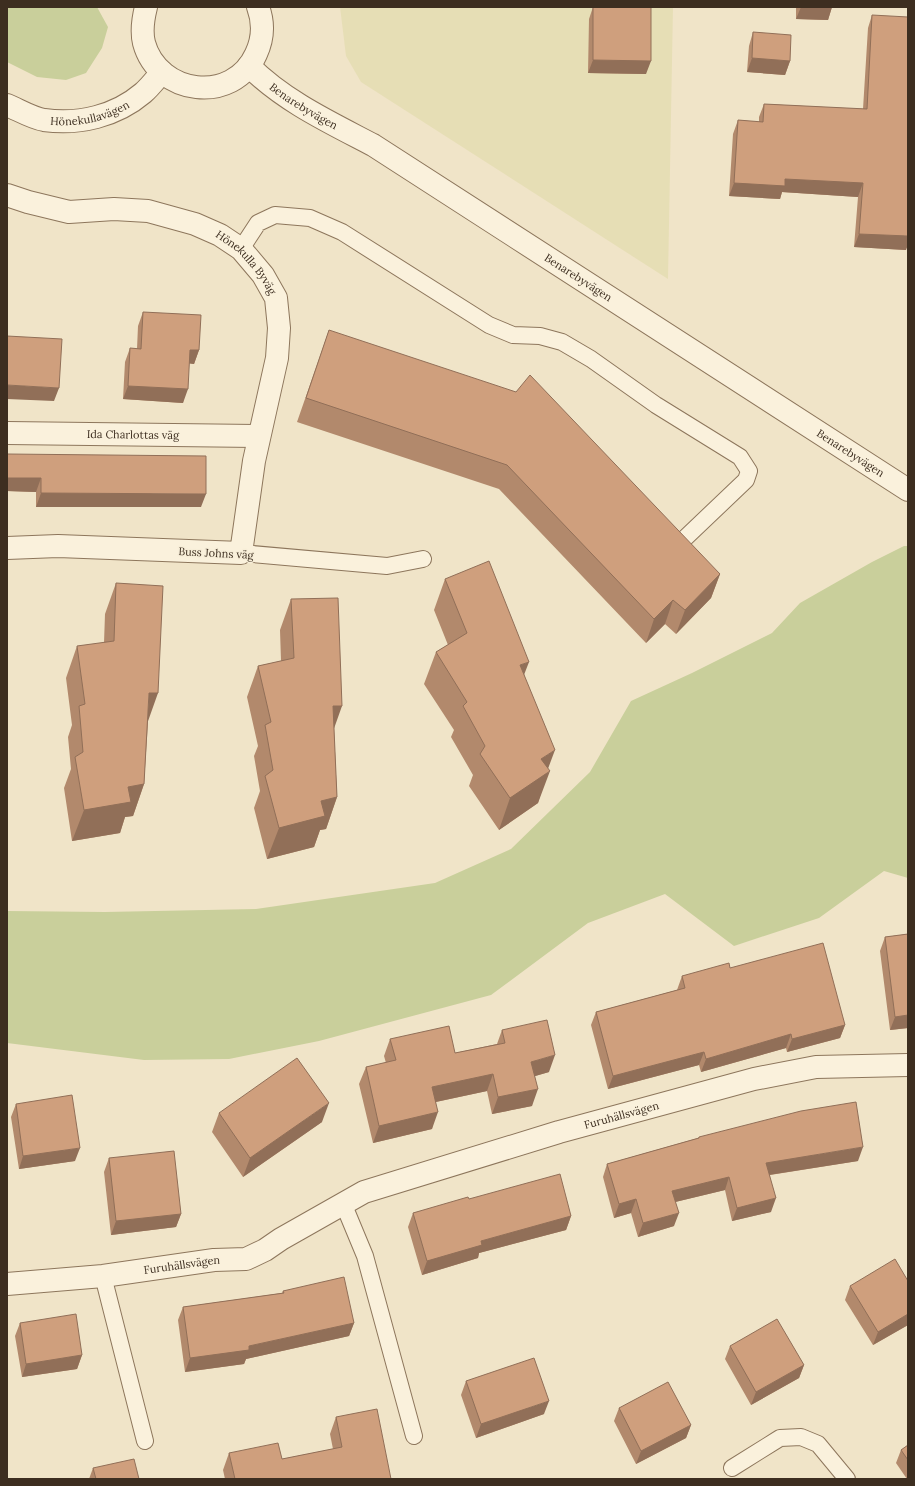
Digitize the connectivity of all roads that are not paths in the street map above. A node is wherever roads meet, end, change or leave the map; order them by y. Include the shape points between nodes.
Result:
1 (146, 7) edge
2 (258, 7) edge
3 (248, 66) junction
4 (162, 72) junction
5 (7, 105) edge
6 (7, 195) edge
7 (241, 248) junction
8 (7, 433) edge
9 (258, 436) junction
10 (908, 490) edge
11 (682, 541) edge
12 (7, 548) edge
13 (241, 554) junction
14 (423, 559) dead end
15 (908, 1065) edge
16 (343, 1203) junction
17 (103, 1276) junction
18 (7, 1284) edge
19 (414, 1436) dead end
20 (145, 1441) dead end
21 (732, 1468) dead end
22 (847, 1479) edge

1 - 4 street via 142,30 144,42 154,64
2 - 3 street via 262,36
3 - 4 street via 230,82 207,88 182,85
3 - 10 street, Benarebyvägen via 264,81 315,115 373,145
4 - 5 street, Hönekullavägen via 143,93 119,109 92,119 67,122 43,120
6 - 7 street, Hönekulla Byväg via 69,212 114,209 148,212 195,224
7 - 9 street, Hönekulla Byväg via 263,275 276,298 279,328 277,358
7 - 11 lane via 258,223 275,215 310,218 342,232 489,325 513,335 540,336 562,342 740,457 749,471 746,480
8 - 9 street, Ida Charlottas väg
9 - 13 street, Hönekulla Byväg
12 - 13 street, Buss Johns väg via 58,546
13 - 14 lane, Buss Johns väg via 387,566
15 - 16 street, Furuhällsvägen via 816,1067 754,1079 551,1135 364,1192
16 - 17 street, Furuhällsvägen via 246,1259 194,1263
16 - 19 lane via 365,1256
17 - 18 street, Furuhällsvägen
17 - 20 lane
21 - 22 lane via 780,1438 801,1437 818,1444

